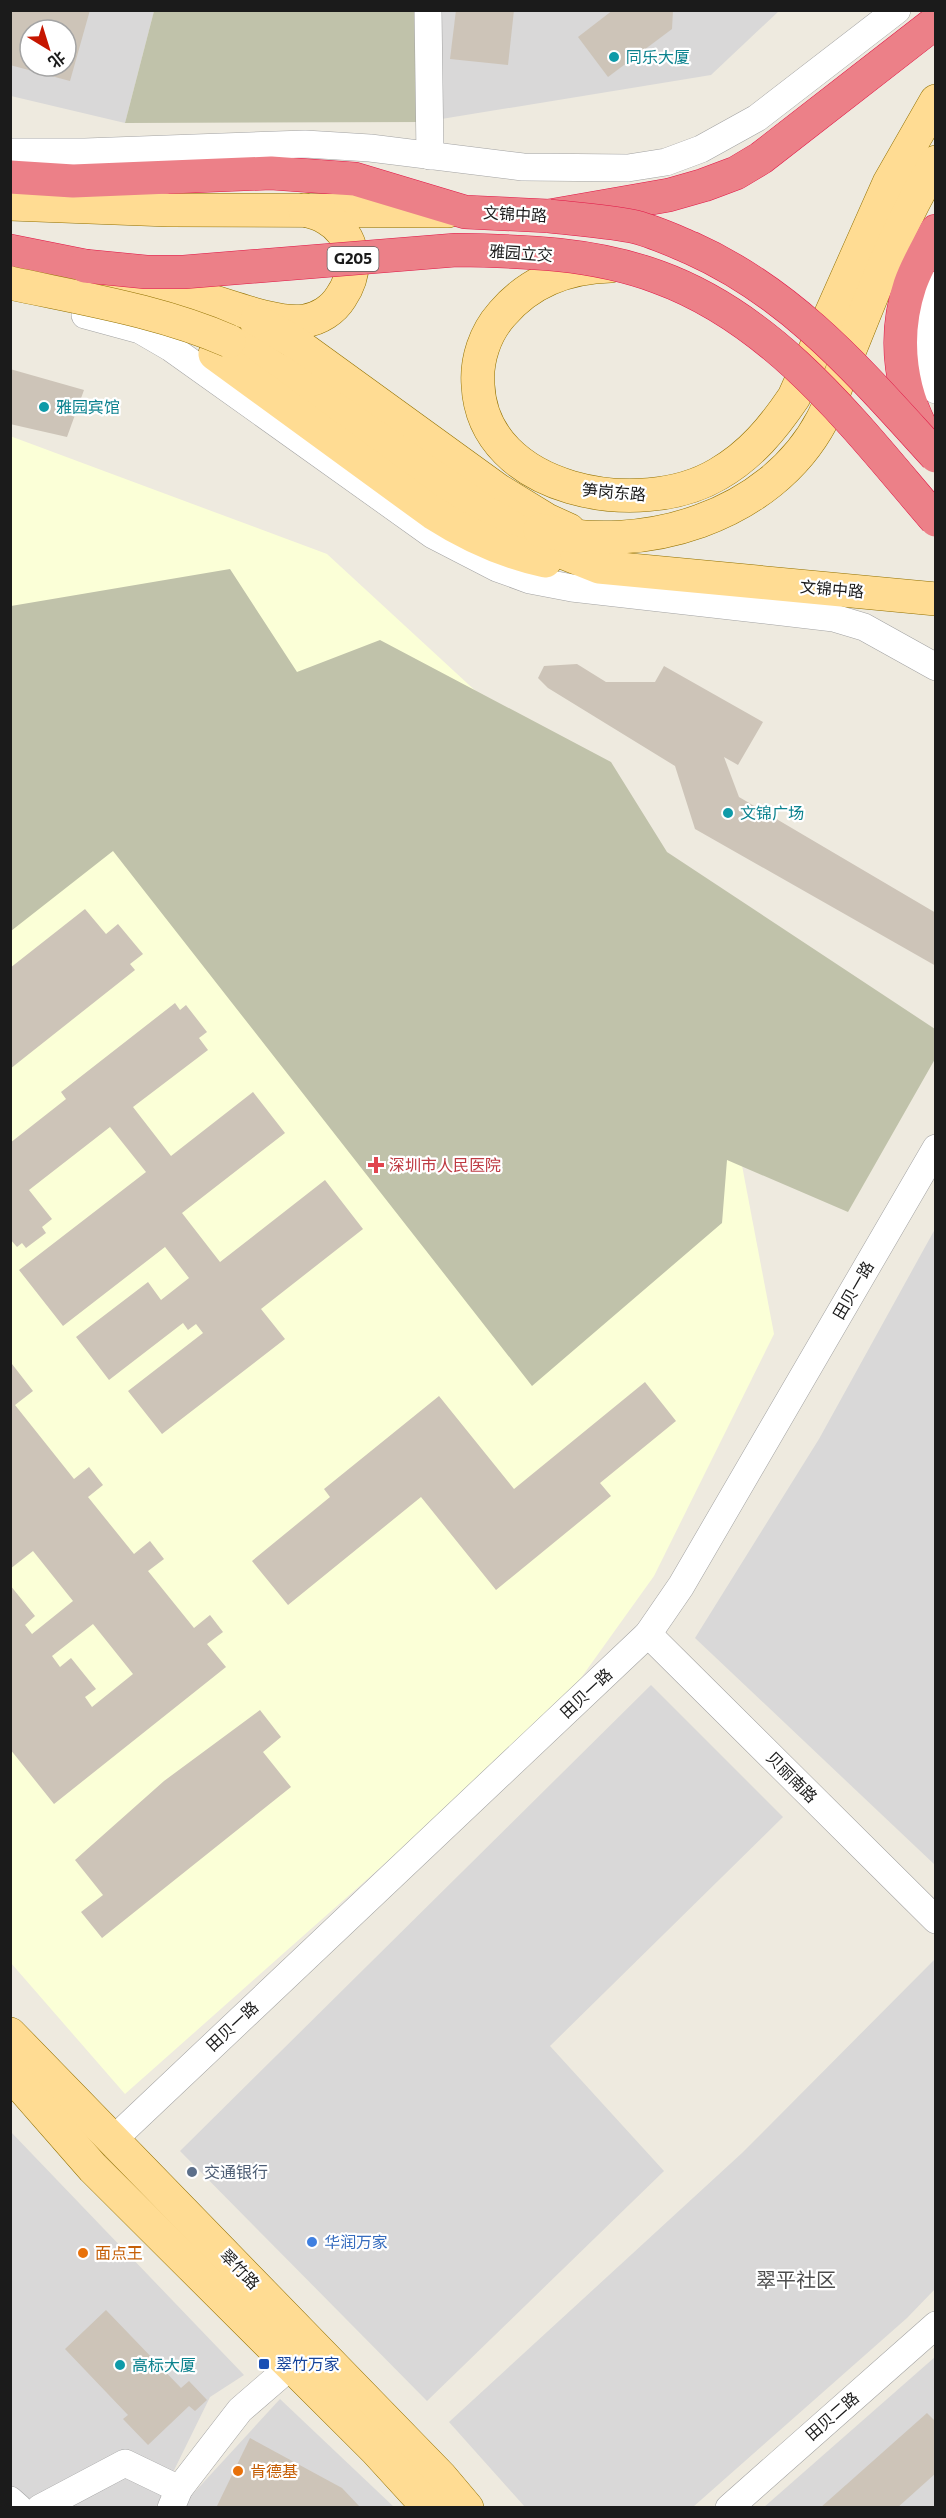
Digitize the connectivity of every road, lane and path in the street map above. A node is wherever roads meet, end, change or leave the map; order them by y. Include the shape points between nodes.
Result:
1 (428, 10) edge
2 (897, 10) edge
3 (936, 22) edge
4 (936, 101) edge
5 (10, 152) edge
6 (430, 156) junction
7 (936, 162) edge
8 (10, 177) edge
9 (10, 204) edge
10 (305, 210) junction
11 (465, 212) junction
12 (549, 216) junction
13 (936, 231) edge
14 (10, 251) edge
15 (621, 266) junction
16 (10, 268) edge
17 (87, 274) junction
18 (10, 283) edge
19 (936, 285) edge
20 (10, 300) edge
21 (225, 305) junction
22 (229, 341) junction
23 (936, 390) edge
24 (936, 451) edge
25 (936, 456) edge
26 (484, 511) junction
27 (936, 520) edge
28 (583, 537) junction
29 (599, 567) junction
30 (936, 600) edge
31 (936, 667) edge
32 (936, 1148) edge
33 (648, 1634) junction
34 (936, 1920) edge
35 (10, 2034) edge
36 (10, 2073) edge
37 (113, 2140) junction
38 (936, 2325) edge
39 (291, 2366) junction
40 (175, 2498) edge
41 (10, 2500) edge
42 (19, 2508) edge
43 (40, 2508) edge
44 (429, 2508) edge
45 (467, 2508) edge
46 (729, 2508) edge

1 - 6 street
2 - 6 street via 757,118 701,149 666,162 628,168 534,167
3 - 12 highway, bridge via 787,140 736,172 704,185 631,203
4 - 15 main road, 笋岗东路, bridge via 889,183 794,397 774,427 747,455 717,475 651,496 615,496 576,489 539,476 499,442 487,422 478,389 477,372 483,347 496,321 513,301 552,277 592,267
5 - 6 street via 305,144
7 - 28 main road via 900,228 821,421 795,458 755,492 699,523 659,533
8 - 11 highway via 73,181 271,174 355,179
9 - 10 main road, 文锦中路
10 - 11 main road, 文锦中路
10 - 21 main road via 327,218 353,254 354,271 336,305 321,316 304,321
11 - 12 highway, 文锦中路
12 - 25 highway, 文锦中路, bridge via 632,226 668,238 740,273 831,342
13 - 24 highway via 910,285 900,331 901,369 911,405
14 - 17 highway, 雅园立交 / G205
15 - 17 highway, 雅园立交 / G205, bridge via 579,257 456,250 184,272
15 - 27 highway, 雅园立交 / G205, bridge via 660,277 696,295 776,347 834,401
16 - 17 main road
17 - 21 main road
17 - 22 main road, bridge via 141,290
17 - 29 main road via 153,309 461,531 522,556
18 - 22 main road, 文锦中路, bridge via 138,311
19 - 23 street via 926,350
20 - 31 street via 140,330 171,348 433,536 497,568 530,580 572,588 834,618 864,627
21 - 28 main road via 291,340 511,499
22 - 26 main road, 文锦中路 via 281,372
26 - 28 main road via 515,524
26 - 29 main road, 文锦中路 via 539,543
29 - 30 main road, 文锦中路
32 - 33 street, 田贝一路 via 681,1586
33 - 34 street, 贝丽南路
33 - 37 street, 田贝一路
35 - 37 main road, 翠竹路
36 - 39 main road, 翠竹路 via 93,2168
37 - 45 main road, 翠竹路
38 - 46 street, 田贝二路
39 - 40 street via 240,2410
39 - 44 main road, 翠竹路
40 - 43 street via 125,2463
41 - 42 street

